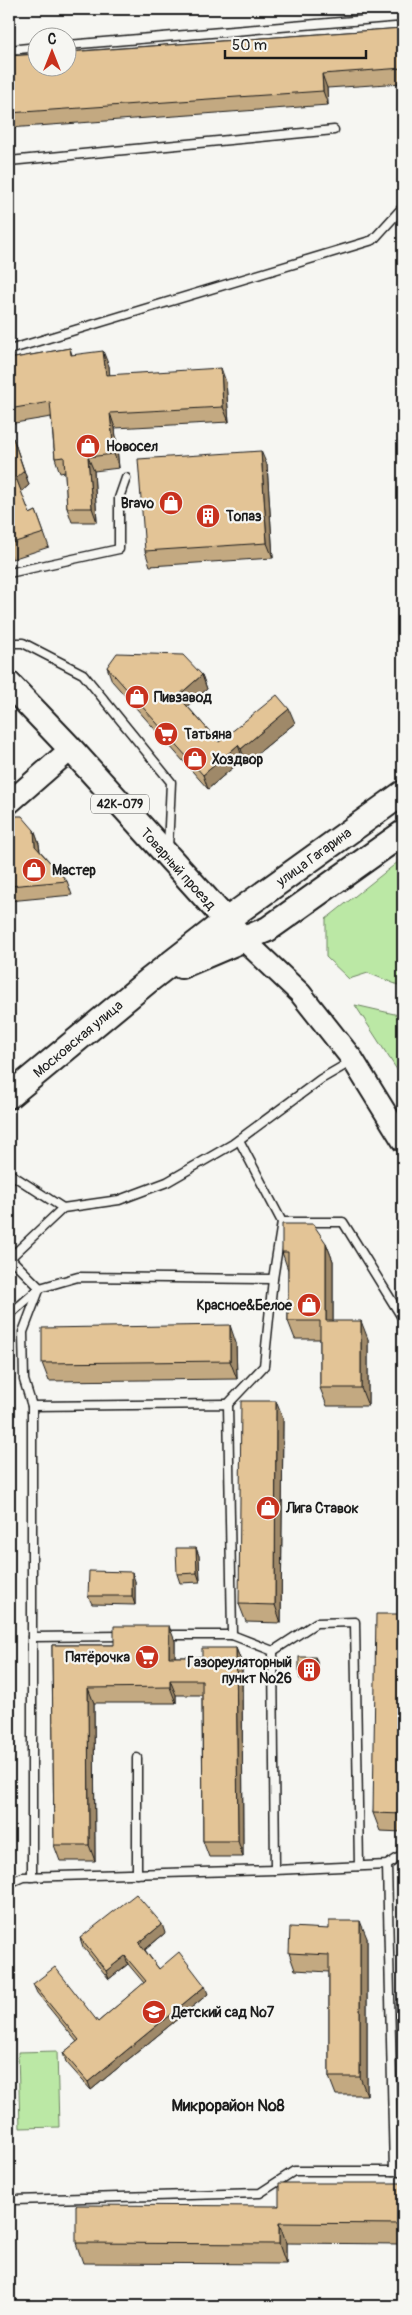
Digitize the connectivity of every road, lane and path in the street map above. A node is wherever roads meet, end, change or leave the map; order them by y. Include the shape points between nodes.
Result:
1 (400, 17) dead end
2 (78, 44) edge
3 (28, 48) edge
4 (9, 50) edge
5 (334, 130) dead end
6 (9, 161) edge
7 (403, 207) edge
8 (9, 350) edge
9 (126, 478) dead end
10 (9, 573) edge
11 (9, 643) edge
12 (9, 684) edge
13 (71, 750) junction
14 (403, 793) edge
15 (9, 803) edge
16 (403, 833) edge
17 (168, 858) junction
18 (225, 921) junction
19 (243, 939) junction
20 (148, 981) junction
21 (354, 1060) junction
22 (9, 1096) edge
23 (239, 1140) junction
24 (403, 1141) edge
25 (9, 1173) edge
26 (62, 1208) junction
27 (282, 1222) junction
28 (9, 1257) edge
29 (273, 1279) junction
30 (40, 1288) junction
31 (9, 1315) edge
32 (403, 1319) edge
33 (228, 1404) junction
34 (32, 1406) junction
35 (232, 1635) junction
36 (132, 1636) edge
37 (152, 1636) edge
38 (32, 1637) junction
39 (273, 1651) junction
40 (137, 1758) dead end
41 (403, 1855) edge
42 (387, 1865) junction
43 (359, 1866) junction
44 (275, 1870) junction
45 (137, 1874) junction
46 (32, 1877) junction
47 (9, 1884) edge
48 (394, 2171) junction
49 (403, 2171) edge
50 (9, 2192) edge

1 - 2 lane
3 - 4 lane
5 - 6 lane
7 - 8 lane via 373,240
9 - 10 lane via 119,498 119,549
11 - 17 lane via 23,643 83,674 172,782
12 - 13 main road, Товарный проезд / 42К-079
13 - 15 main road
13 - 17 main road, Товарный проезд / 42К-079
14 - 18 main road, улица Гагарина
16 - 19 main road via 268,929
17 - 18 main road, Товарный проезд / 42К-079
18 - 19 main road, Товарный проезд
18 - 20 main road, Московская улица
19 - 20 main road, Московская улица
19 - 21 main road via 300,993
20 - 22 main road, Московская улица
21 - 23 lane via 321,1079
21 - 24 main road
23 - 26 lane via 167,1182 119,1200
23 - 27 lane
25 - 26 lane
26 - 28 lane
27 - 29 lane
27 - 32 lane via 343,1222
28 - 30 lane
29 - 30 lane via 78,1277
29 - 33 lane via 264,1366
30 - 31 lane
30 - 34 lane via 23,1332 24,1380
33 - 34 lane
33 - 35 lane
34 - 38 lane
35 - 37 lane
35 - 39 lane
36 - 38 lane
38 - 46 lane
39 - 43 lane via 316,1623 355,1622
39 - 44 lane
40 - 45 lane
41 - 42 lane
42 - 43 lane
42 - 48 lane
43 - 44 lane
44 - 45 lane
45 - 46 lane
46 - 47 lane via 23,1877
48 - 49 lane
48 - 50 lane via 294,2171 260,2193 14,2200

